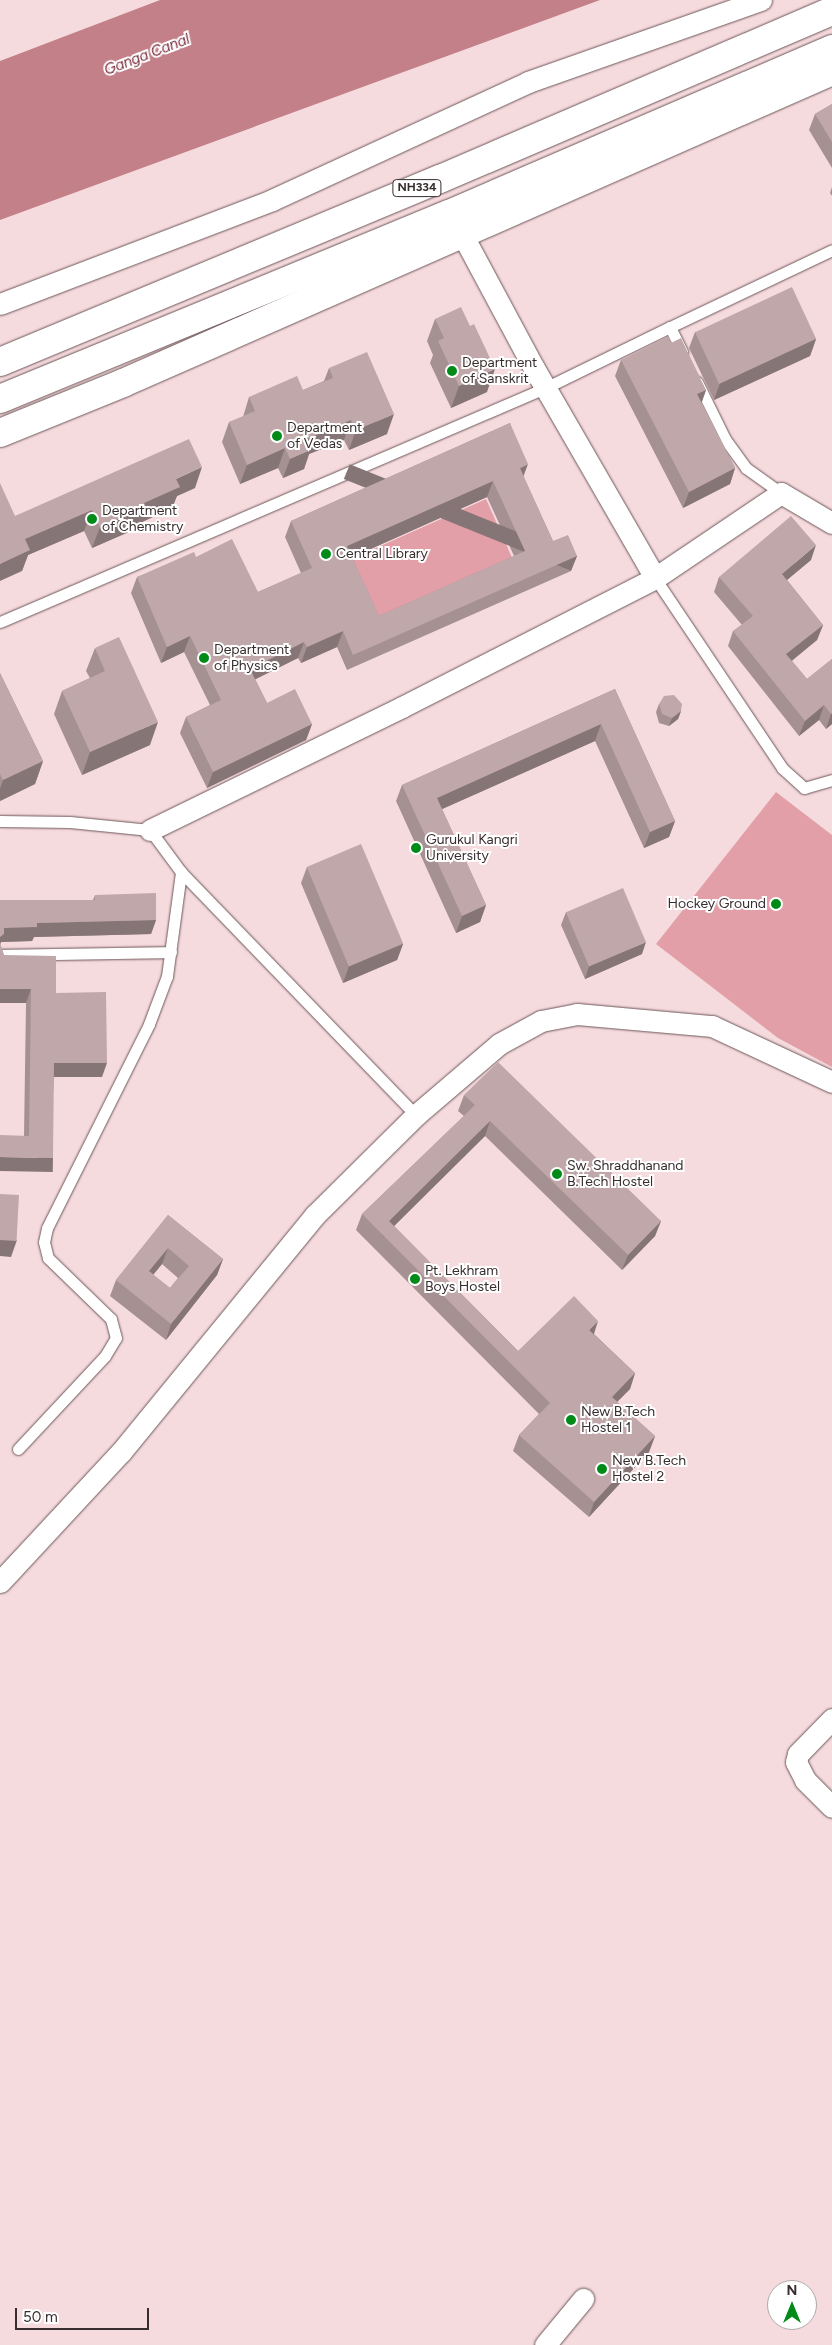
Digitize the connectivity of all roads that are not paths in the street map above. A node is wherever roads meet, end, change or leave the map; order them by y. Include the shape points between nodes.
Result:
1 (762, 0) edge
2 (832, 11) edge
3 (832, 49) edge
4 (832, 71) edge
5 (462, 234) junction
6 (832, 250) edge
7 (0, 304) edge
8 (670, 327) junction
9 (0, 362) edge
10 (545, 388) junction
11 (0, 399) edge
12 (0, 433) edge
13 (781, 493) junction
14 (832, 523) edge
15 (655, 578) junction
16 (0, 622) edge
17 (832, 780) edge
18 (0, 821) edge
19 (150, 830) junction
20 (181, 872) junction
21 (171, 952) junction
22 (0, 955) edge
23 (832, 1082) edge
24 (416, 1115) junction
25 (18, 1448) dead end
26 (0, 1582) edge
27 (832, 1719) edge
28 (832, 1807) edge
29 (583, 2299) dead end
30 (545, 2345) edge

1 - 7 street via 528,82 272,200
2 - 9 main road, NH334
3 - 11 main road, NH334 via 449,214
4 - 5 main road
5 - 10 street
5 - 12 main road
6 - 8 lane
8 - 10 lane
8 - 13 lane via 725,439 746,468
10 - 15 street
10 - 16 lane
13 - 14 street
13 - 15 street
15 - 17 lane via 782,768 804,788
15 - 19 street
18 - 19 lane via 70,822
19 - 20 lane
20 - 21 lane
20 - 24 lane
21 - 22 lane
21 - 25 lane via 167,976 149,1024 47,1228 44,1242 48,1258 111,1319 116,1338 105,1356
23 - 24 street via 712,1026 577,1014 541,1021 499,1044
24 - 26 street via 315,1215 121,1452
27 - 28 street via 798,1754 796,1762 805,1780
29 - 30 street

